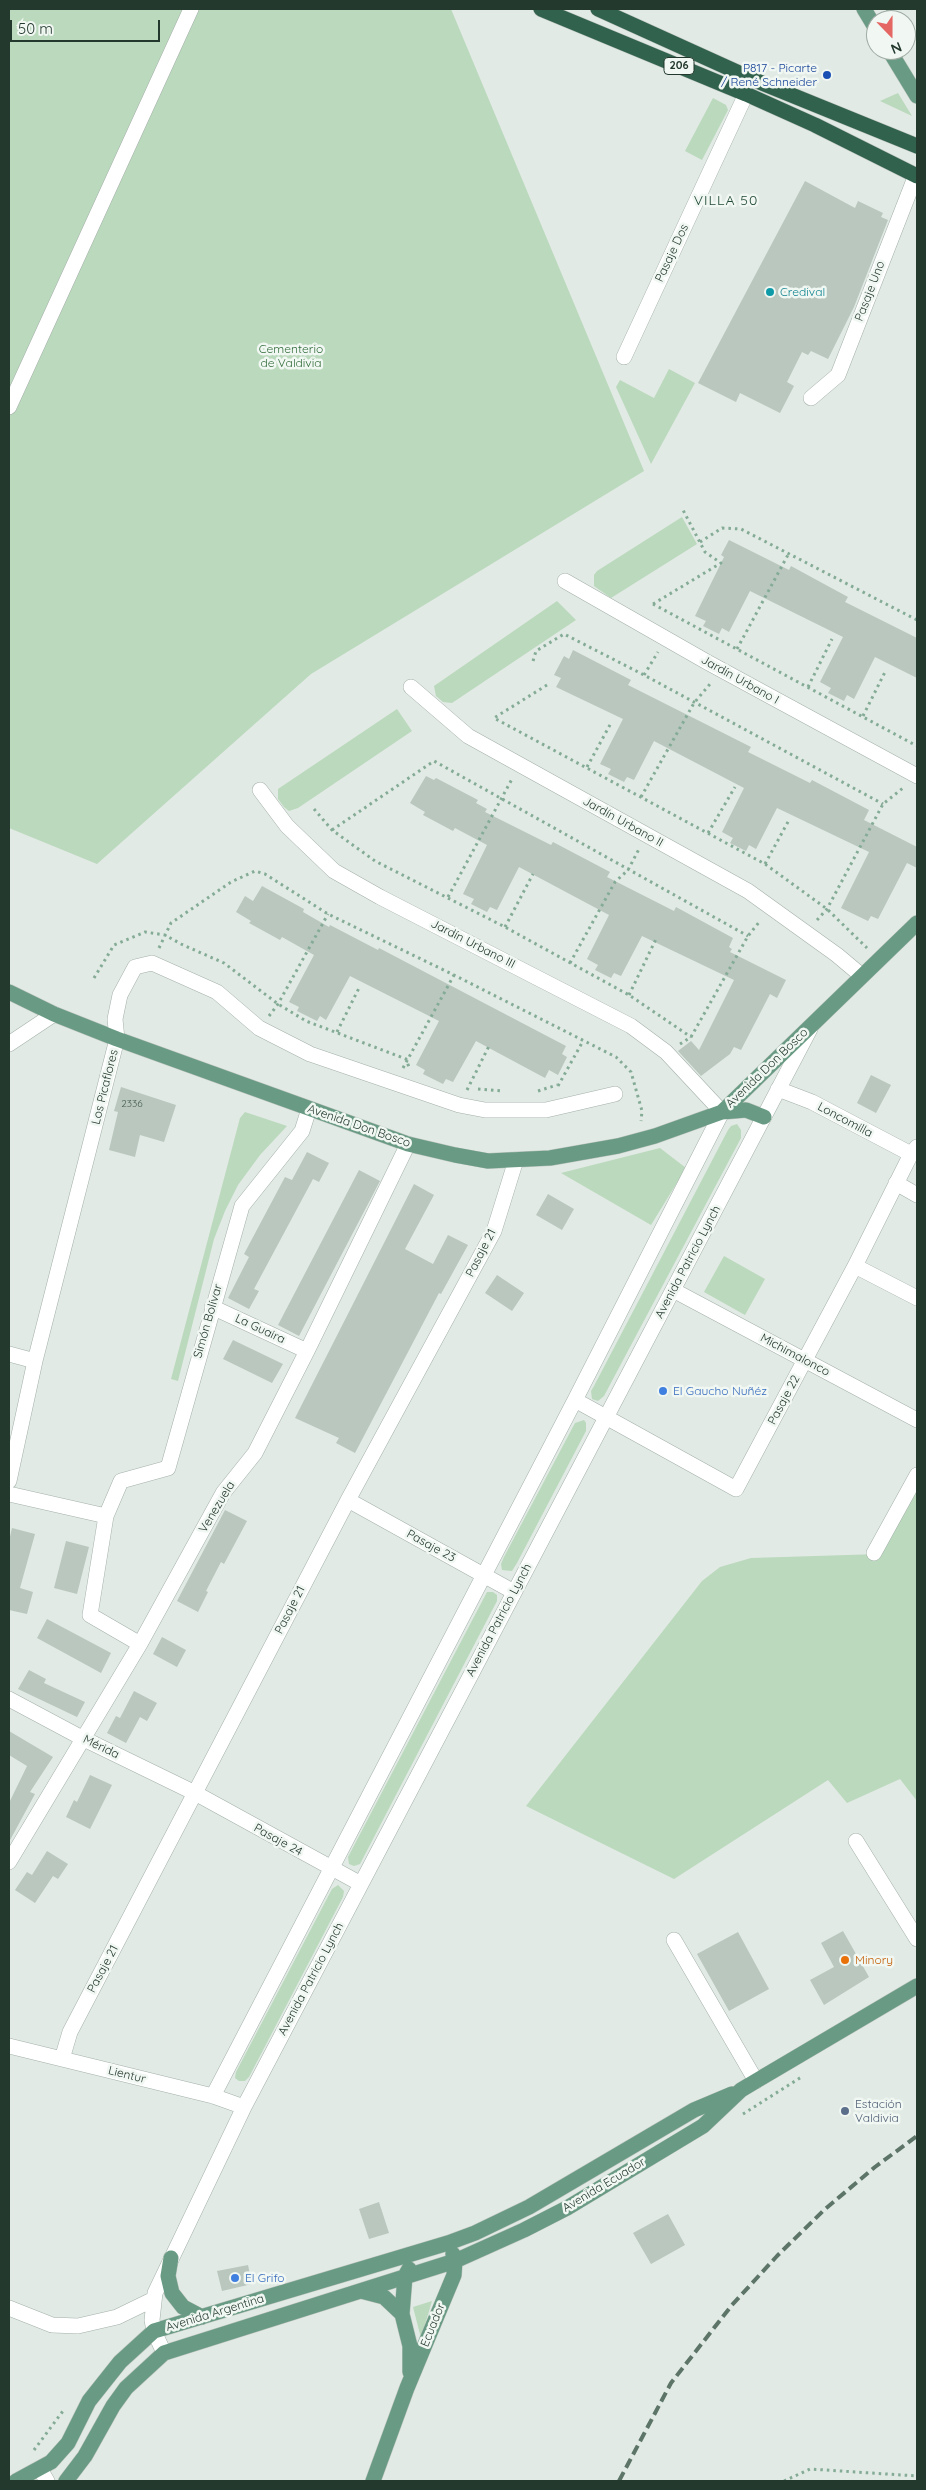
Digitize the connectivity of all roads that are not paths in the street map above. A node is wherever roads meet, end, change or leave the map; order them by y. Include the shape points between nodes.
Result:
1 (191, 9) edge
2 (541, 9) edge
3 (598, 9) edge
4 (895, 60) edge
5 (746, 94) junction
6 (917, 96) edge
7 (917, 146) edge
8 (916, 175) edge
9 (624, 357) dead end
10 (811, 398) dead end
11 (9, 407) edge
12 (565, 580) dead end
13 (412, 687) dead end
14 (914, 779) edge
15 (260, 790) dead end
16 (917, 923) edge
17 (862, 976) junction
18 (9, 992) edge
19 (54, 1014) junction
20 (812, 1025) junction
21 (117, 1039) junction
22 (9, 1044) edge
23 (778, 1089) junction
24 (615, 1094) dead end
25 (309, 1109) junction
26 (722, 1112) junction
27 (764, 1117) junction
28 (408, 1144) junction
29 (914, 1151) edge
30 (516, 1160) junction
31 (896, 1183) junction
32 (917, 1195) edge
33 (855, 1266) junction
34 (673, 1290) junction
35 (917, 1298) edge
36 (212, 1307) junction
37 (307, 1351) junction
38 (9, 1354) edge
39 (35, 1361) junction
40 (805, 1361) junction
41 (575, 1400) junction
42 (606, 1416) junction
43 (917, 1420) edge
44 (917, 1476) edge
45 (9, 1481) edge
46 (9, 1494) edge
47 (348, 1500) junction
48 (106, 1516) junction
49 (874, 1553) dead end
50 (484, 1576) junction
51 (514, 1592) junction
52 (140, 1644) junction
53 (9, 1698) edge
54 (82, 1738) junction
55 (195, 1793) junction
56 (856, 1841) dead end
57 (9, 1862) edge
58 (331, 1870) junction
59 (361, 1884) junction
60 (917, 1939) edge
61 (674, 1940) dead end
62 (917, 1986) edge
63 (9, 2046) edge
64 (62, 2059) junction
65 (756, 2081) junction
66 (741, 2090) junction
67 (213, 2096) junction
68 (244, 2107) junction
69 (448, 2243) junction
70 (418, 2252) junction
71 (171, 2258) junction
72 (455, 2260) junction
73 (405, 2276) junction
74 (357, 2291) junction
75 (152, 2300) junction
76 (9, 2308) edge
77 (402, 2314) junction
78 (202, 2317) junction
79 (154, 2331) junction
80 (164, 2354) junction
81 (407, 2388) junction
82 (44, 2475) edge
83 (16, 2481) edge
84 (66, 2481) edge
85 (373, 2481) edge

1 - 11 street
2 - 5 highway, 206
3 - 7 highway, 206 via 757,81
4 - 6 main road
5 - 8 highway, 206
5 - 9 street, Pasaje Dos
8 - 10 street, Pasaje Uno via 838,375
12 - 14 street, Jardín Urbano I
13 - 17 street, Jardín Urbano II via 468,736 748,891
15 - 26 street, Jardín Urbano III via 287,826 334,870 380,897 631,1026 666,1052
16 - 17 main road, Avenida Patricio Lynch
17 - 20 main road, Avenida Patricio Lynch
18 - 19 main road, Avenida Don Bosco
19 - 21 main road, Avenida Don Bosco
19 - 22 street
20 - 23 street, Avenida Patricio Lynch
20 - 26 main road, Avenida Don Bosco
21 - 24 street, Los Picaflores via 115,1019 122,988 134,966 152,962 217,992 275,1038 397,1085 460,1097 485,1110 546,1110
21 - 25 main road, Avenida Don Bosco
21 - 39 street, Los Picaflores
23 - 27 street, Avenida Patricio Lynch
23 - 29 street, Loncomilla
25 - 28 main road, Avenida Don Bosco
25 - 36 street, Simón Bolívar via 302,1131 242,1206
26 - 27 main road, Avenida Don Bosco via 746,1110
26 - 30 main road, Avenida Don Bosco via 618,1146 550,1158
26 - 41 street
27 - 34 street, Avenida Patricio Lynch
28 - 30 main road, Avenida Don Bosco via 488,1161
28 - 37 street, Venezuela
29 - 31 street, Pasaje 22
30 - 47 street, Pasaje 21 via 494,1231
31 - 32 street
31 - 33 street, Pasaje 22
33 - 35 street
33 - 40 street, Pasaje 22
34 - 40 street, Michimalonco
34 - 42 street, Avenida Patricio Lynch
36 - 37 street, La Guaira
36 - 48 street, Simón Bolívar via 168,1468 121,1481
37 - 52 street, Venezuela via 254,1453 223,1493
38 - 39 street
39 - 45 street, Los Picaflores
40 - 42 street, Pasaje 22 via 736,1489
40 - 43 street, Michimalonco
41 - 42 street, Pasaje 22
41 - 50 street
42 - 51 street, Avenida Patricio Lynch
44 - 49 street
46 - 48 street
47 - 50 street, Pasaje 23
47 - 55 street, Pasaje 21
48 - 52 street, Simón Bolívar via 90,1615
50 - 51 street, Pasaje 23
50 - 58 street
51 - 59 street, Avenida Patricio Lynch
52 - 54 street, Venezuela
53 - 54 street, Mérida
54 - 55 street, Mérida
54 - 57 street, Venezuela
55 - 58 street, Pasaje 24
55 - 64 street, Pasaje 21 via 70,2032
56 - 60 street
58 - 59 street, Pasaje 24
58 - 67 street
59 - 68 street, Avenida Patricio Lynch
61 - 65 street
62 - 65 main road, Avenida Ecuador
63 - 64 street, Lientur
64 - 67 street, Lientur
65 - 66 main road, Avenida Ecuador
66 - 69 main road, Avenida Ecuador via 694,2110 502,2221
66 - 72 main road, Avenida Ecuador via 703,2126 567,2208 500,2242
67 - 68 street, Lientur
68 - 71 street, Avenida Patricio Lynch
69 - 70 main road
69 - 72 main road
70 - 73 main road, Ecuador
70 - 78 main road, Avenida Argentina
71 - 75 street, Avenida Patricio Lynch
71 - 78 main road via 168,2276 172,2293 184,2307
72 - 73 main road
72 - 81 main road, Ecuador via 454,2275
73 - 74 main road, Avenida Argentina
73 - 77 main road, Ecuador
74 - 77 main road via 384,2297
74 - 80 main road, Avenida Argentina
75 - 76 street via 117,2317 78,2326 52,2325
75 - 79 street, Avenida Patricio Lynch
77 - 81 main road, Ecuador via 411,2362
78 - 79 main road, Avenida Argentina
79 - 80 street, Avenida Patricio Lynch
79 - 82 main road, Avenida Argentina via 120,2362 89,2401 68,2444
80 - 84 main road, Avenida Argentina via 126,2388
81 - 85 main road, Ecuador
82 - 83 main road, Avenida Argentina

